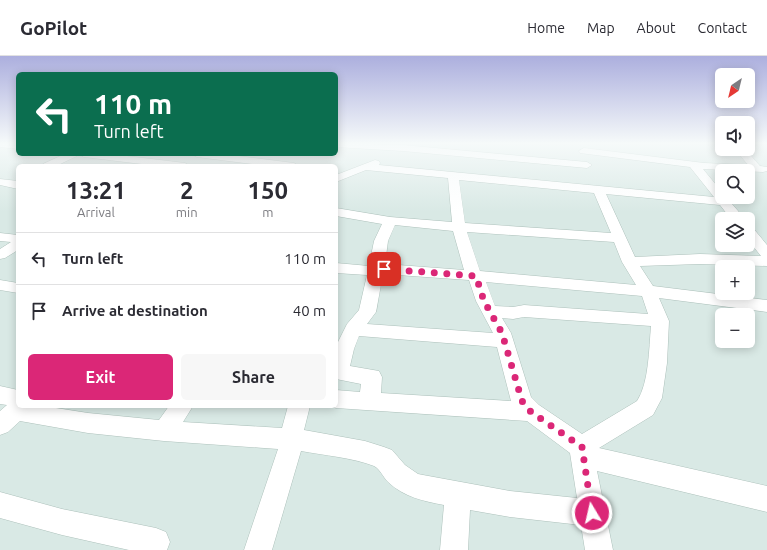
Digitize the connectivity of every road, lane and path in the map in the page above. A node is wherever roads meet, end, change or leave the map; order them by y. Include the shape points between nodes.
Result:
1 (587, 166) edge
2 (695, 166) edge
3 (721, 166) edge
4 (364, 167) joint
5 (762, 169) edge
6 (338, 171) edge
7 (350, 173) junction
8 (453, 176) junction
9 (338, 178) edge
10 (596, 190) junction
11 (715, 191) edge
12 (715, 201) edge
13 (726, 204) edge
14 (338, 212) edge
15 (732, 212) edge
16 (390, 220) junction
17 (459, 227) junction
18 (0, 237) edge
19 (619, 238) junction
20 (16, 239) edge
21 (755, 239) edge
22 (16, 245) edge
23 (767, 254) edge
24 (0, 255) edge
25 (630, 262) junction
26 (767, 262) edge
27 (338, 268) edge
28 (376, 269) junction
29 (474, 276) junction
30 (0, 285) edge
31 (602, 287) junction
32 (16, 288) edge
33 (648, 291) junction
34 (767, 306) edge
35 (490, 311) junction
36 (609, 316) junction
37 (660, 321) junction
38 (353, 329) junction
39 (504, 341) junction
40 (340, 348) edge
41 (0, 395) edge
42 (338, 399) edge
43 (369, 401) junction
44 (181, 408) edge
45 (298, 408) edge
46 (14, 410) edge
47 (531, 412) junction
48 (164, 431) junction
49 (292, 439) junction
50 (582, 452) junction
51 (458, 496) junction
52 (767, 499) edge
53 (0, 506) edge
54 (592, 513) junction
55 (156, 542) dead end
56 (258, 550) edge
57 (454, 550) edge
58 (599, 550) edge

1 - 10 street
2 - 11 street
3 - 5 street
4 - 7 street
4 - 8 street
6 - 7 street
7 - 9 street
8 - 10 street
8 - 17 street
10 - 12 street
10 - 19 street
13 - 15 street
14 - 16 street
16 - 17 street
16 - 28 street via 381,241
17 - 19 street
17 - 29 street
18 - 20 street
19 - 25 street
21 - 23 street
22 - 24 street
25 - 26 street via 700,259
25 - 33 street
27 - 28 street via 362,271
28 - 29 street
28 - 38 street via 367,312
29 - 31 street
29 - 35 street
30 - 32 street
31 - 33 street
31 - 36 street
33 - 34 street
33 - 37 street
35 - 36 street
35 - 39 street
36 - 37 street
37 - 50 street via 651,398 645,408
38 - 39 street
38 - 40 street
39 - 47 street via 520,396
40 - 43 street via 339,370 343,373 372,377
41 - 46 street
42 - 43 street
43 - 47 street
44 - 48 street
45 - 49 street
46 - 48 street via 88,423
47 - 50 street
48 - 49 street
49 - 51 street via 365,452 384,458 396,473 412,485
49 - 56 street
50 - 52 street
50 - 54 street
51 - 54 street
51 - 57 street
53 - 55 street
54 - 58 street

